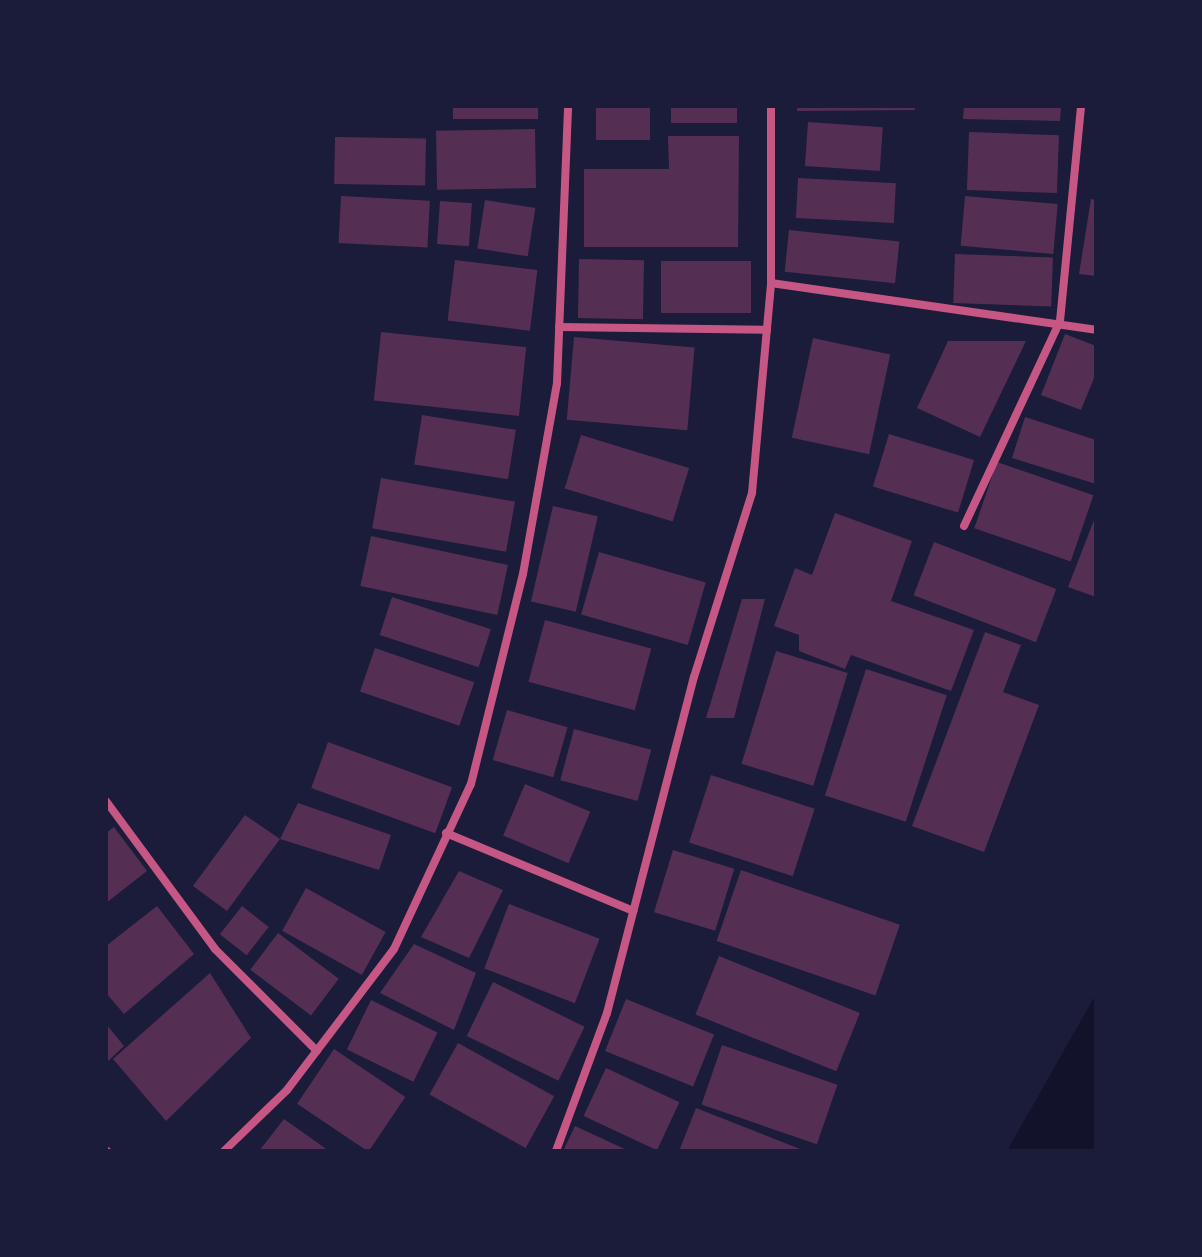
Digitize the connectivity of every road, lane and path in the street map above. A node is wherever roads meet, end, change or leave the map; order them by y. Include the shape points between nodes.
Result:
1 (568, 106) edge
2 (771, 106) edge
3 (1081, 106) edge
4 (771, 283) junction
5 (1060, 321) junction
6 (559, 327) junction
7 (767, 330) junction
8 (1096, 330) edge
9 (964, 526) dead end
10 (106, 801) edge
11 (446, 833) junction
12 (633, 911) junction
13 (317, 1051) junction
14 (224, 1151) edge
15 (556, 1151) edge

1 - 6 street
2 - 4 street
3 - 5 street
4 - 5 street
4 - 7 street
5 - 8 street
5 - 9 street
6 - 7 street
6 - 11 street via 557,383 523,574 471,784
7 - 12 street via 752,493
10 - 13 street via 215,949
11 - 12 street
11 - 13 street via 394,949
12 - 15 street via 607,1013
13 - 14 street

